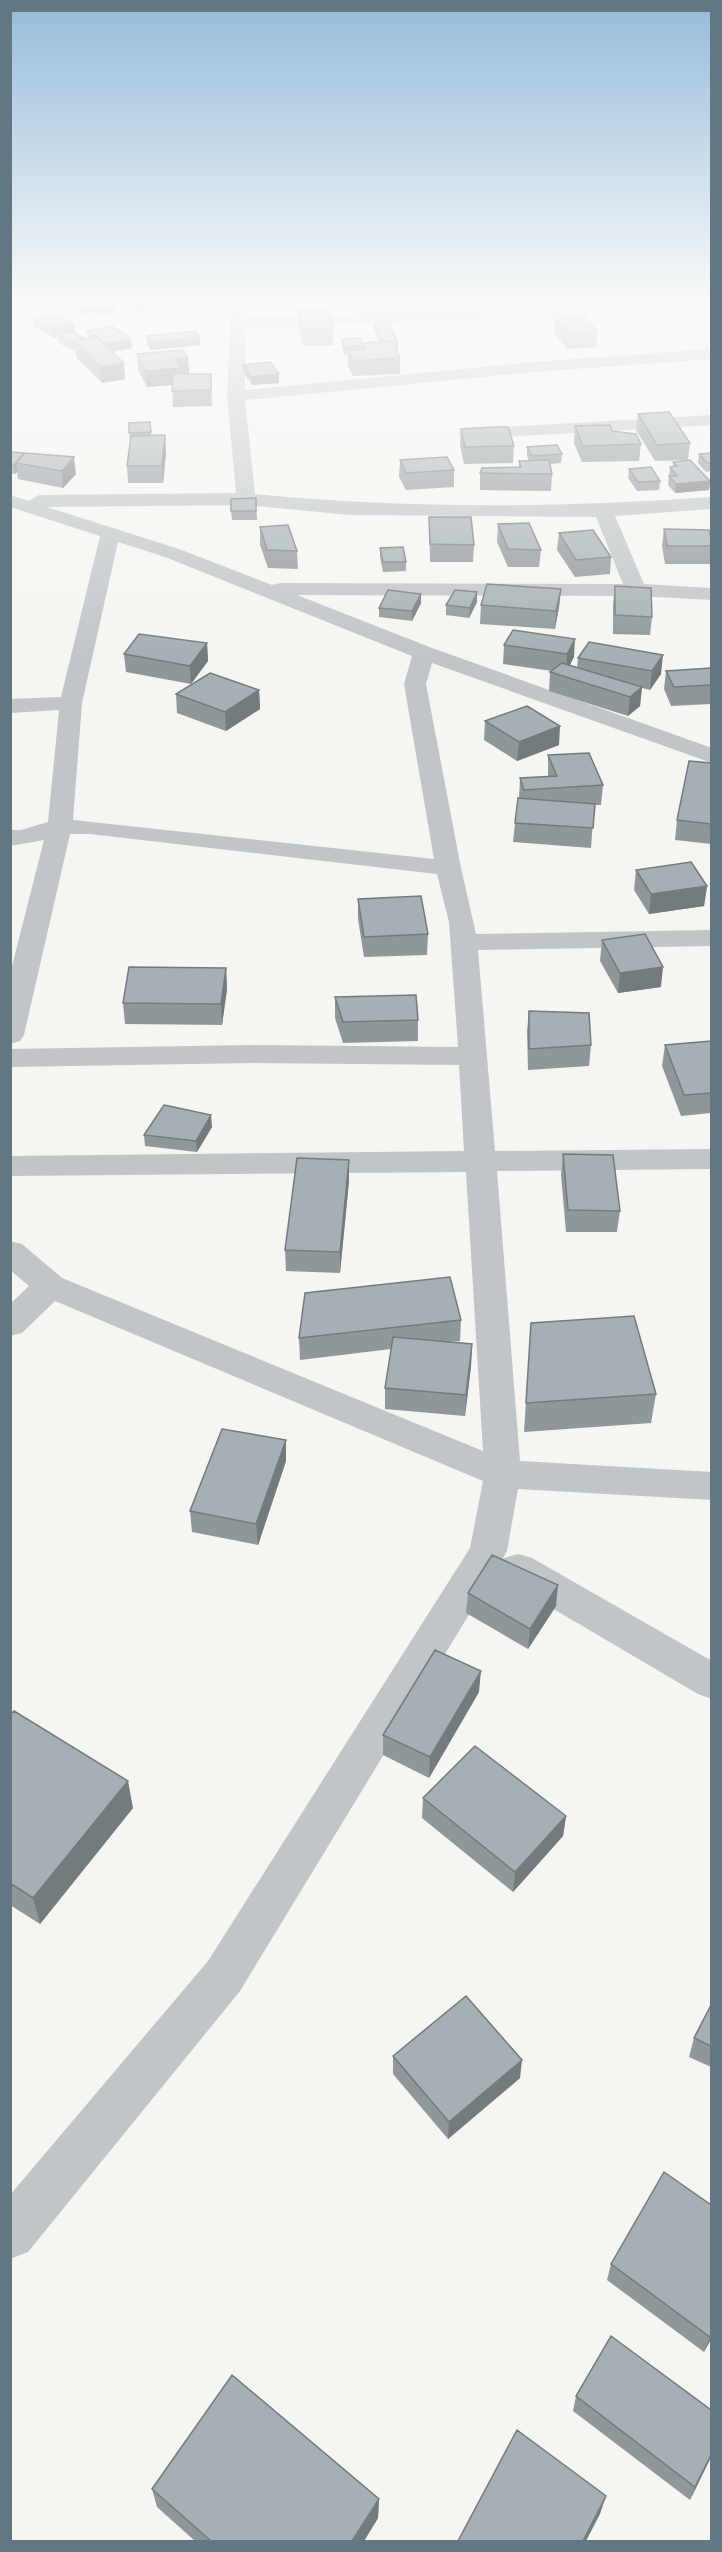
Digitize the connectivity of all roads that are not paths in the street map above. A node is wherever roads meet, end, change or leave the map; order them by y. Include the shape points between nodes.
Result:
1 (238, 418) edge
2 (711, 420) edge
3 (467, 434) edge
4 (246, 499) junction
5 (11, 501) edge
6 (711, 502) edge
7 (603, 511) junction
8 (110, 534) junction
9 (260, 589) junction
10 (636, 590) junction
11 (711, 594) edge
12 (424, 653) junction
13 (71, 703) junction
14 (10, 706) edge
15 (711, 733) edge
16 (660, 736) junction
17 (711, 756) edge
18 (59, 827) junction
19 (10, 838) edge
20 (448, 868) junction
21 (711, 938) edge
22 (464, 942) junction
23 (10, 1035) edge
24 (473, 1056) junction
25 (10, 1058) edge
26 (711, 1159) edge
27 (481, 1163) junction
28 (10, 1166) edge
29 (10, 1252) edge
30 (50, 1286) junction
31 (10, 1324) edge
32 (503, 1474) junction
33 (711, 1486) edge
34 (488, 1551) junction
35 (711, 1682) edge
36 (10, 2234) edge

1 - 4 street
2 - 3 street
4 - 5 street
4 - 7 street via 350,509
5 - 8 street
6 - 7 street
7 - 10 street
8 - 9 street via 172,553
8 - 13 street
9 - 10 street
9 - 12 street
10 - 11 street
12 - 16 street
12 - 20 street via 415,684
13 - 14 street
13 - 18 street
15 - 16 street
16 - 17 street
18 - 19 street
18 - 20 street via 102,828
18 - 23 street
20 - 22 street
21 - 22 street
22 - 24 street
24 - 25 street
24 - 27 street
26 - 27 street
27 - 28 street
27 - 32 street
29 - 30 street
30 - 31 street
30 - 32 street
32 - 33 street
32 - 34 street
34 - 35 street
34 - 36 street via 224,1976

